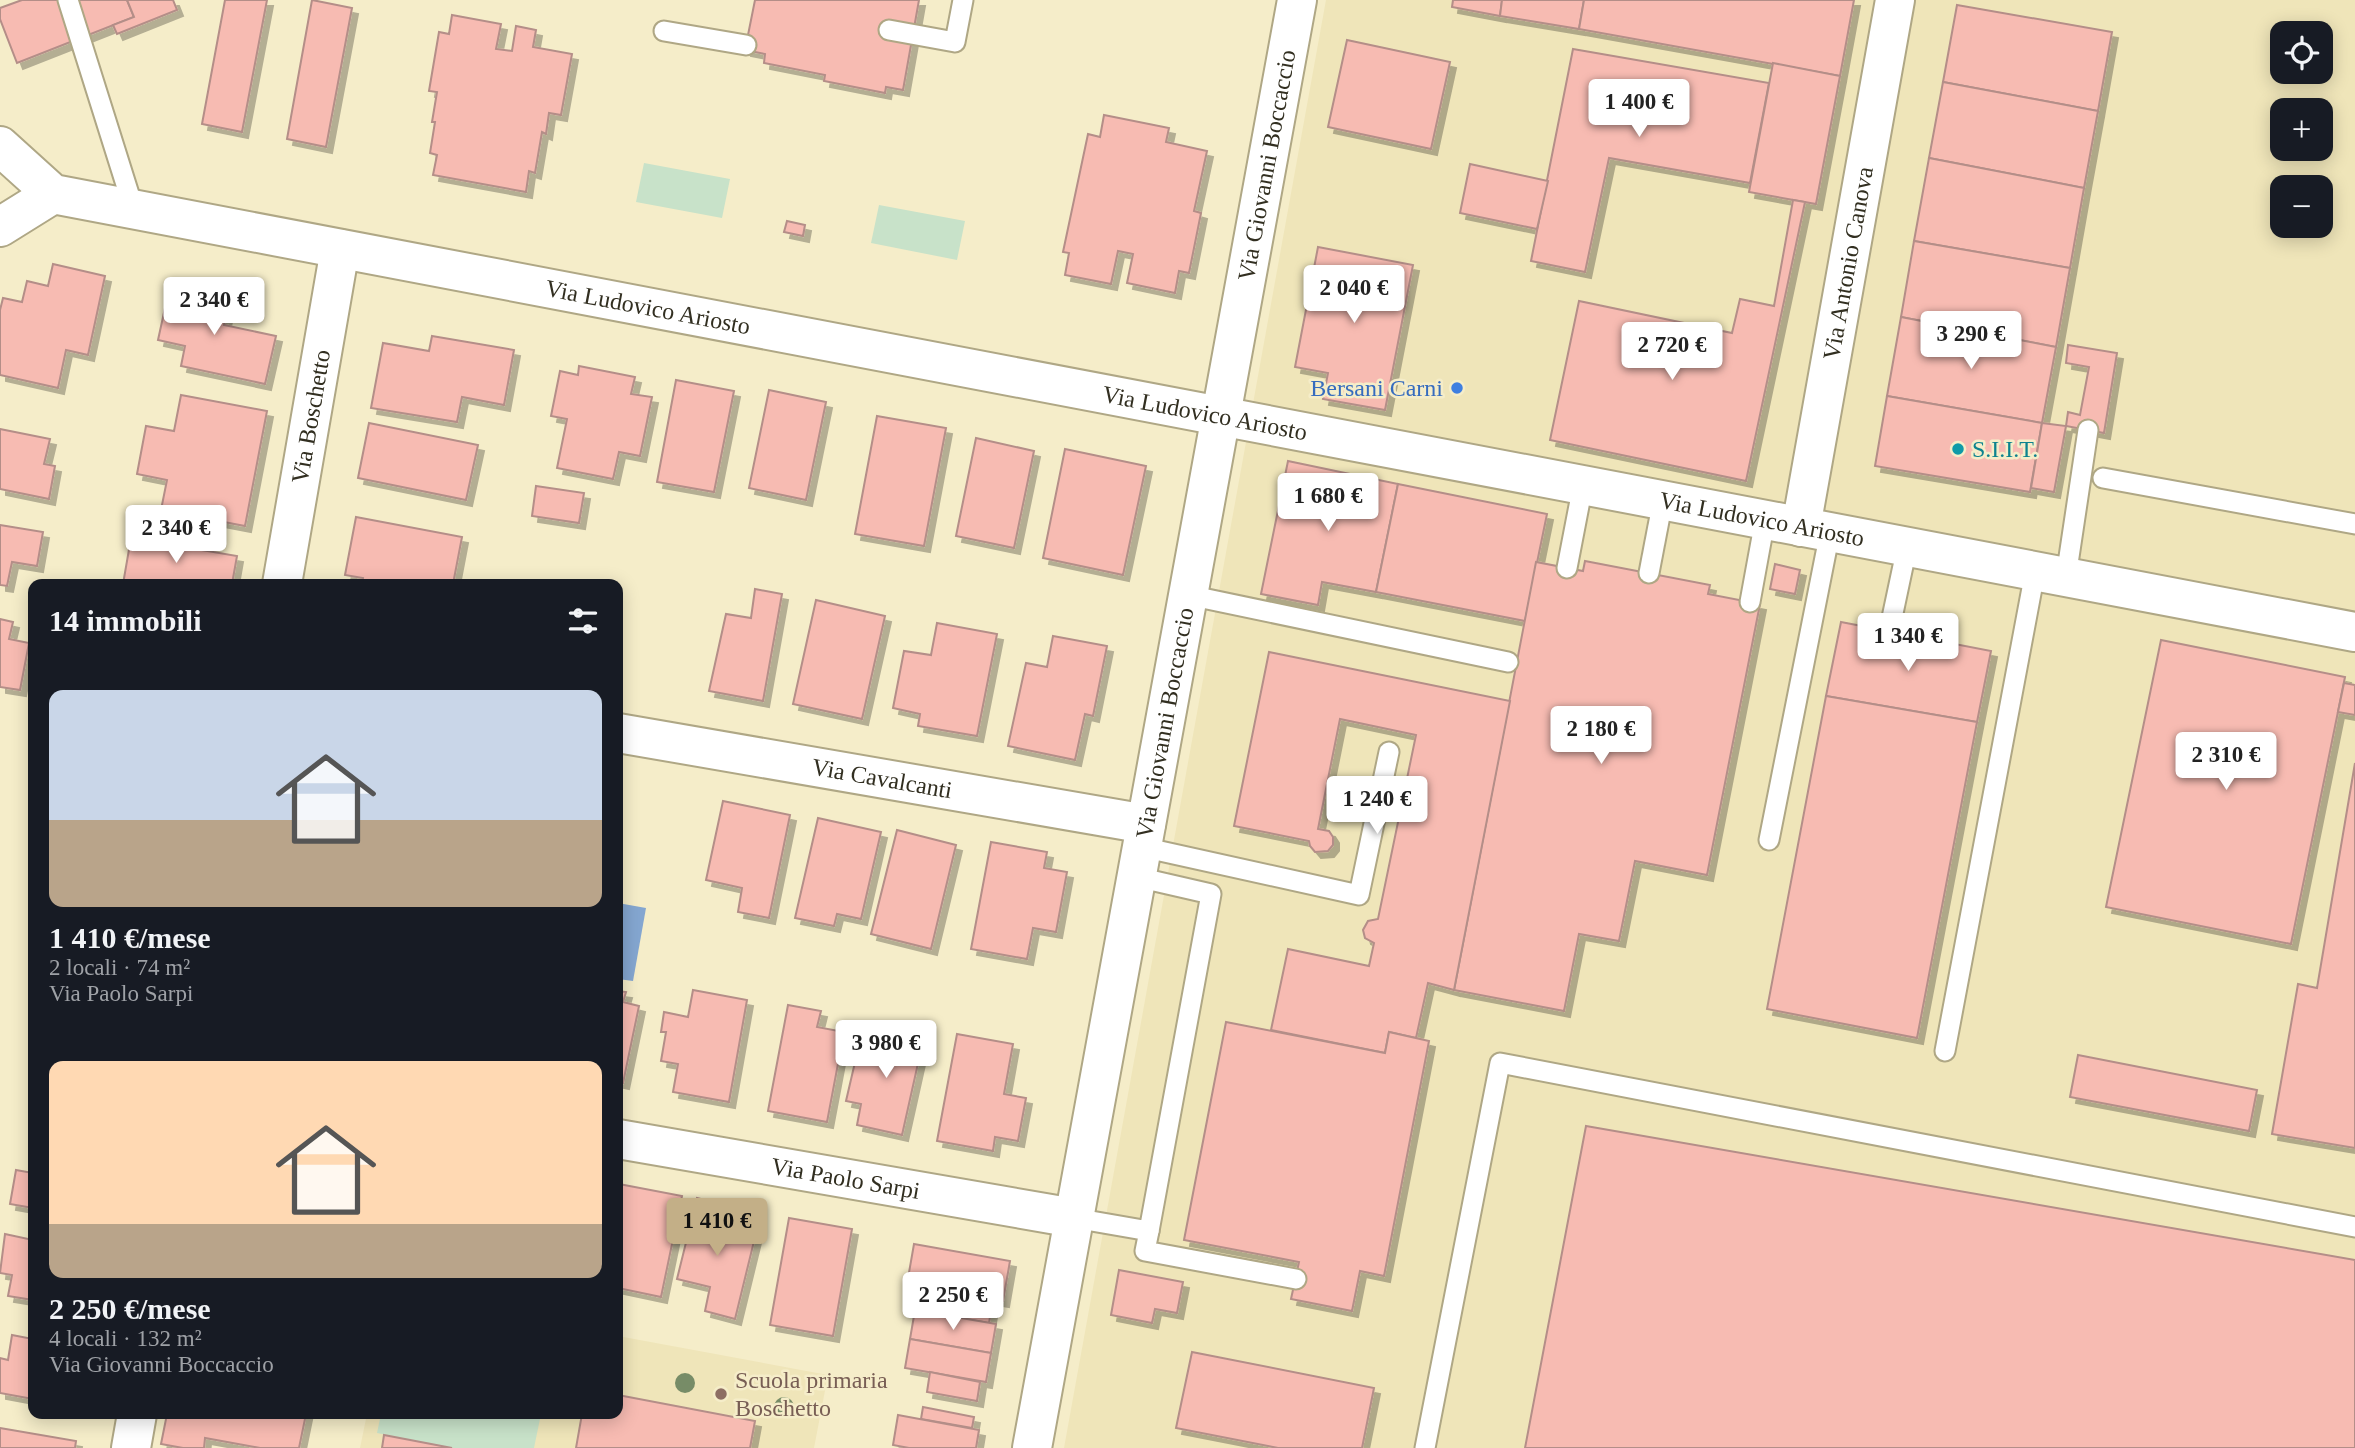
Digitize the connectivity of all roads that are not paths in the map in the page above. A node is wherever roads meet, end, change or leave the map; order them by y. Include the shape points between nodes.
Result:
1 (68, 0) edge
2 (963, 0) edge
3 (1297, 0) edge
4 (1895, 0) edge
5 (889, 30) dead end
6 (664, 31) dead end
7 (746, 46) dead end
8 (0, 146) edge
9 (54, 194) junction
10 (134, 210) junction
11 (0, 227) edge
12 (340, 249) junction
13 (1221, 417) junction
14 (2088, 430) dead end
15 (2103, 478) dead end
16 (1583, 485) junction
17 (1662, 500) junction
18 (2355, 524) edge
19 (1799, 526) junction
20 (1907, 547) junction
21 (1567, 568) dead end
22 (1649, 573) dead end
23 (2050, 575) junction
24 (283, 579) edge
25 (1188, 595) junction
26 (1750, 602) dead end
27 (1889, 632) dead end
28 (2355, 632) edge
29 (1508, 662) dead end
30 (623, 734) edge
31 (1389, 752) dead end
32 (1769, 840) dead end
33 (1142, 849) junction
34 (1945, 1051) dead end
35 (623, 1140) edge
36 (1074, 1217) junction
37 (2355, 1227) edge
38 (1149, 1231) junction
39 (1296, 1279) dead end
40 (136, 1419) edge
41 (131, 1448) edge
42 (1032, 1448) edge
43 (1425, 1448) edge

1 - 10 lane
2 - 5 lane via 955,42
3 - 13 street, Via Giovanni Boccaccio
4 - 19 street, Via Antonio Canova
6 - 7 lane
8 - 9 street
9 - 10 street, Via Ludovico Ariosto
9 - 11 street
10 - 12 street, Via Ludovico Ariosto
12 - 13 street, Via Ludovico Ariosto
12 - 24 street, Via Boschetto
13 - 16 street, Via Ludovico Ariosto
13 - 25 street, Via Giovanni Boccaccio
14 - 23 lane
15 - 18 lane
16 - 17 street, Via Ludovico Ariosto
16 - 21 lane
17 - 19 street, Via Ludovico Ariosto
17 - 22 lane
19 - 20 street, Via Ludovico Ariosto
19 - 26 lane
19 - 32 lane
20 - 23 street, Via Ludovico Ariosto
20 - 27 lane
23 - 28 street, Via Ludovico Ariosto
23 - 34 lane
25 - 29 lane
25 - 33 street, Via Giovanni Boccaccio
30 - 33 street, Via Cavalcanti
31 - 33 lane via 1359,895
33 - 36 street, Via Giovanni Boccaccio
33 - 38 lane via 1211,894
35 - 36 street, Via Paolo Sarpi
36 - 38 lane
36 - 42 street, Via Giovanni Boccaccio
37 - 43 lane via 1500,1063
38 - 39 lane via 1145,1251
40 - 41 street

